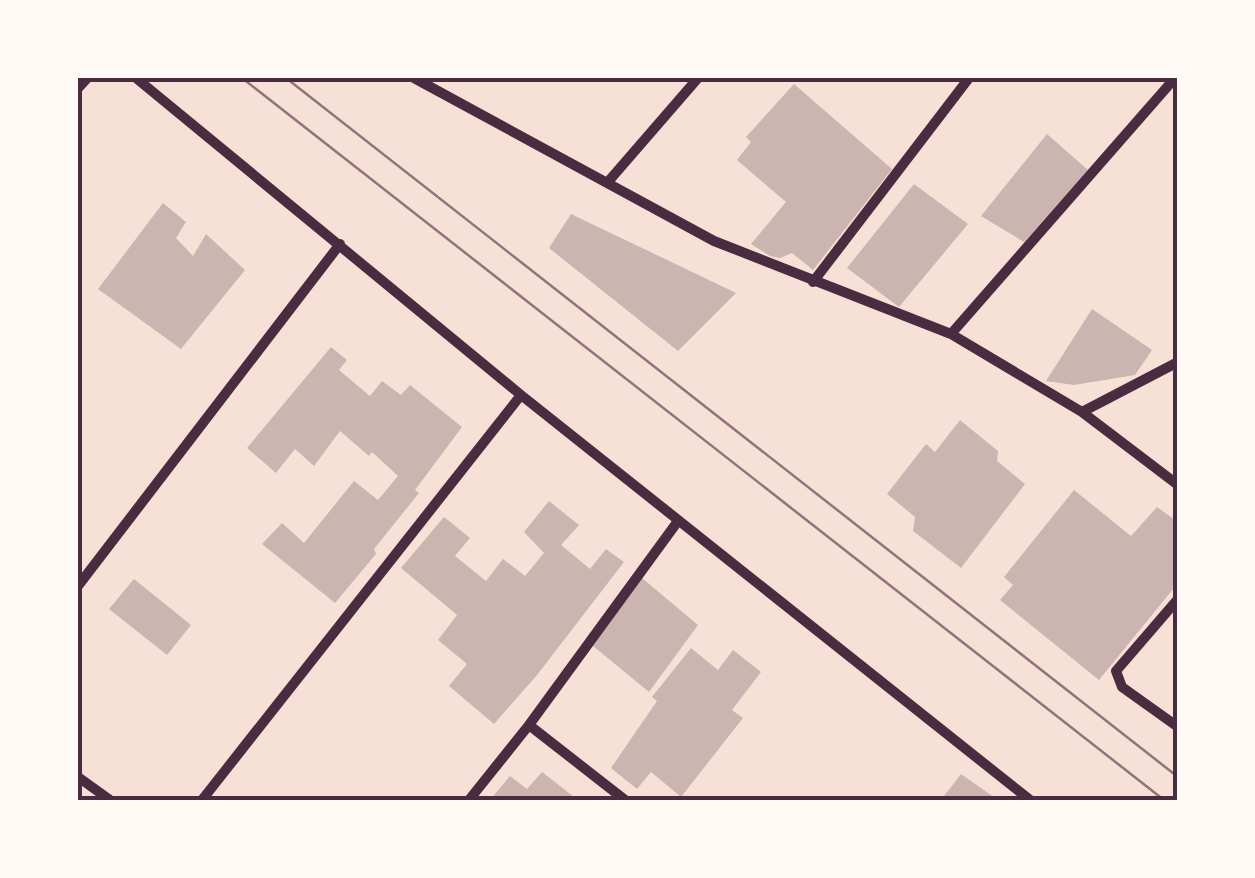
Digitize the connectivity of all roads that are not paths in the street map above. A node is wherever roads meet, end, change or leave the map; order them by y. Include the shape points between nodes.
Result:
1 (88, 78) edge
2 (136, 78) edge
3 (414, 78) edge
4 (698, 78) edge
5 (969, 78) edge
6 (1175, 78) edge
7 (78, 89) edge
8 (607, 183) junction
9 (340, 244) junction
10 (813, 282) junction
11 (951, 334) junction
12 (1178, 362) edge
13 (521, 395) junction
14 (1082, 412) junction
15 (1178, 484) edge
16 (678, 521) junction
17 (78, 586) edge
18 (1178, 598) edge
19 (530, 725) junction
20 (1178, 727) edge
21 (78, 777) edge
22 (1024, 799) edge
23 (110, 800) edge
24 (202, 800) edge
25 (469, 800) edge
26 (625, 800) edge

1 - 7 street
2 - 9 street
3 - 8 street
4 - 8 street
5 - 10 street
6 - 11 street
8 - 10 street via 714,241
9 - 13 street
9 - 17 street
10 - 11 street
11 - 14 street
12 - 14 street
13 - 16 street
13 - 24 street
14 - 15 street
16 - 19 street
16 - 22 street
18 - 20 street via 1116,672 1122,687
19 - 25 street
19 - 26 street
21 - 23 street

